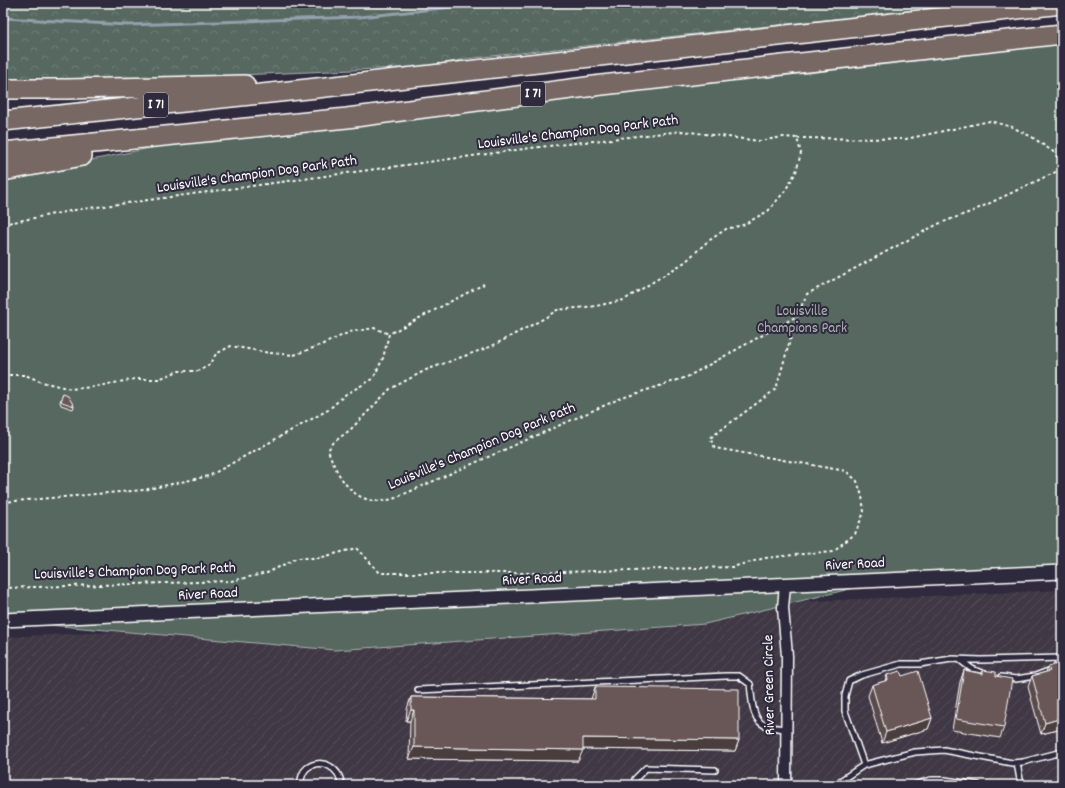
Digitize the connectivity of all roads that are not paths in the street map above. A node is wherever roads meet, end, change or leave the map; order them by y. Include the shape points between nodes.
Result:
1 (1062, 4) edge
2 (1062, 34) edge
3 (3, 89) edge
4 (308, 89) junction
5 (346, 118) junction
6 (3, 122) edge
7 (3, 152) edge
8 (3, 171) edge
9 (1062, 572) edge
10 (785, 585) junction
11 (3, 620) edge
12 (1062, 658) edge
13 (960, 660) junction
14 (989, 675) edge
15 (996, 676) edge
16 (418, 690) dead end
17 (786, 729) junction
18 (1062, 752) edge
19 (1017, 763) junction
20 (864, 765) junction
21 (715, 770) dead end
22 (300, 785) edge
23 (341, 785) edge
24 (635, 785) edge
25 (786, 785) edge
26 (840, 785) edge
27 (914, 785) edge
28 (978, 785) edge
29 (1021, 785) edge

1 - 4 highway, I 71
2 - 5 highway, I 71 via 602,85
3 - 4 highway via 68,90 256,84
4 - 6 highway, I 71
5 - 7 highway, I 71
5 - 8 highway via 65,158
9 - 10 street, River Road
10 - 11 street, River Road
10 - 17 street, River Green Circle via 783,608
12 - 13 lane
12 - 15 lane via 1054,669 1034,676 1016,679
13 - 14 lane via 972,669
13 - 20 lane via 901,664 850,681 845,696 845,711
16 - 17 lane via 739,676 750,684 754,713 758,720 765,726
17 - 25 street, River Green Circle
18 - 19 lane
19 - 20 lane via 944,750 915,752
19 - 29 lane
20 - 26 lane via 840,781
21 - 24 lane via 646,768 634,779
22 - 23 lane via 306,769 314,764 329,766 336,771
27 - 28 lane via 931,780 945,780

